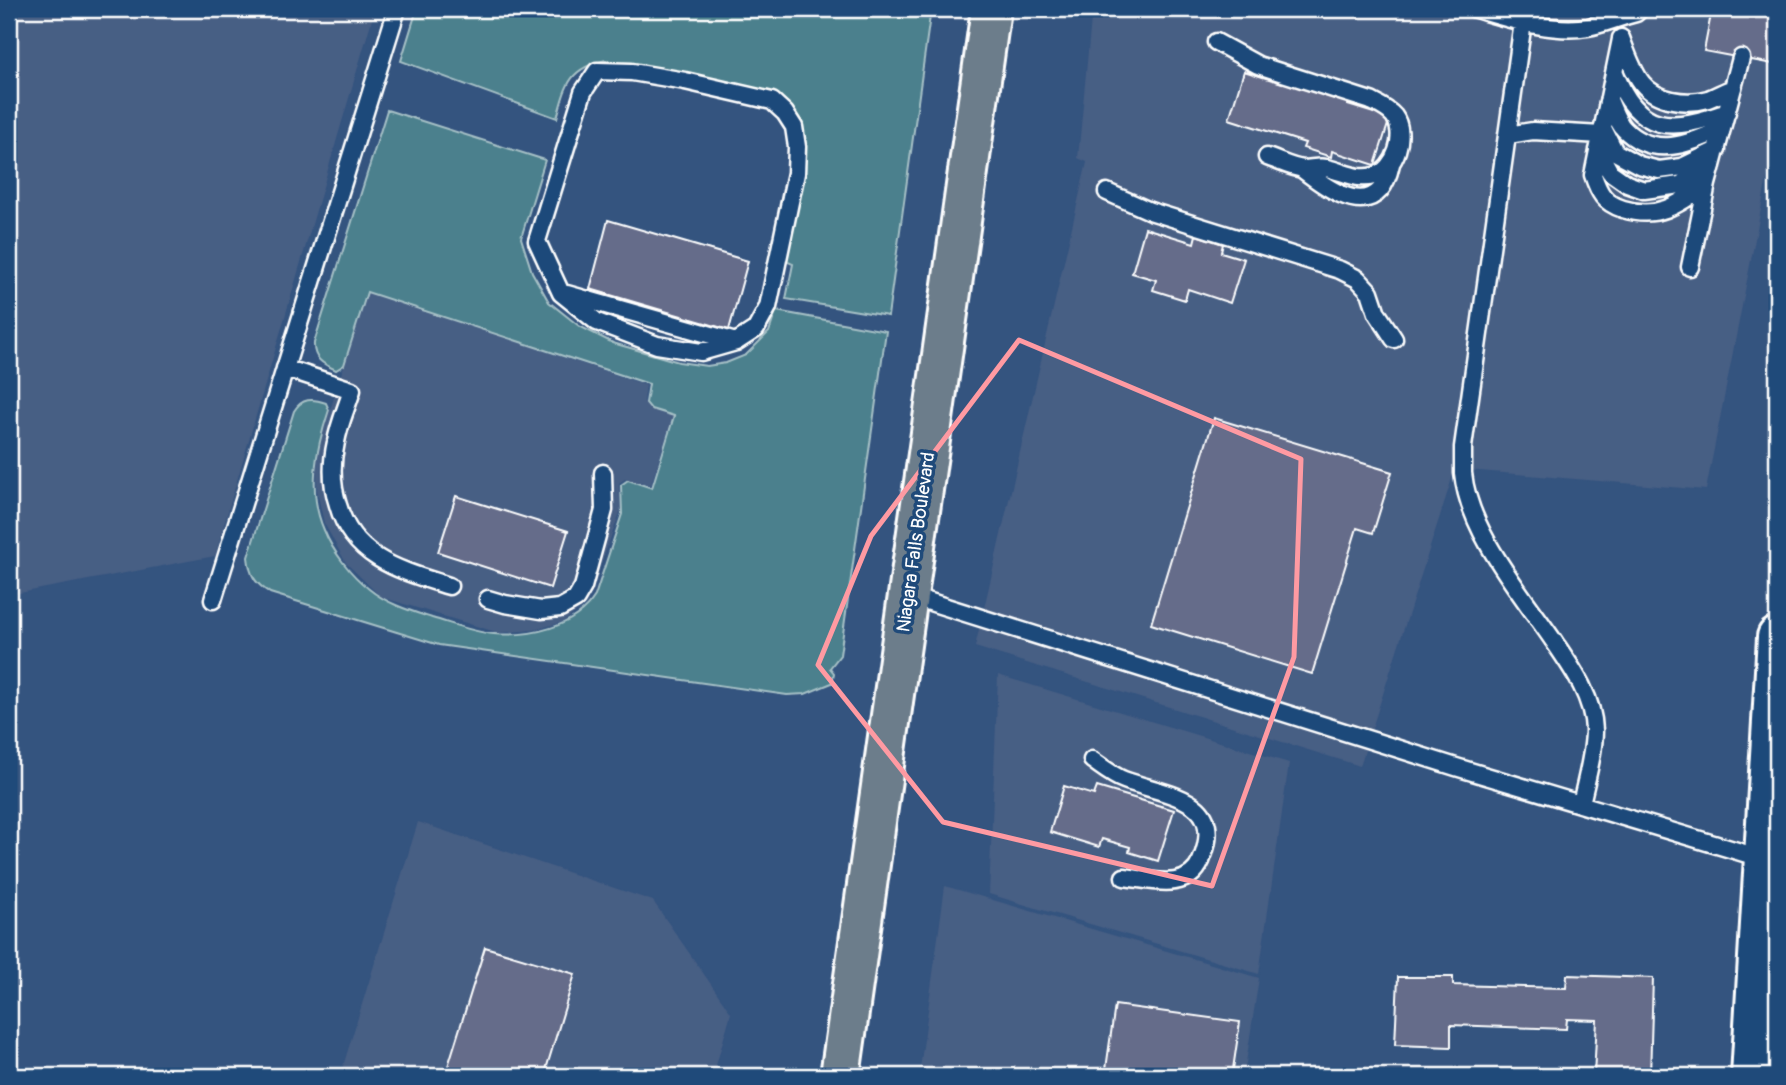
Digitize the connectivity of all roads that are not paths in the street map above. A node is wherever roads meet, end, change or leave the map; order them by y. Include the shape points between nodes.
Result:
1 (397, 9) edge
2 (991, 9) edge
3 (1475, 9) edge
4 (1640, 9) edge
5 (1614, 19) junction
6 (1523, 22) junction
7 (1622, 39) junction
8 (1216, 42) dead end
9 (1741, 58) dead end
10 (1615, 73) junction
11 (1733, 88) junction
12 (1609, 100) junction
13 (1727, 112) junction
14 (1722, 130) junction
15 (1508, 135) junction
16 (1601, 138) junction
17 (1267, 157) dead end
18 (1714, 158) junction
19 (1707, 184) junction
20 (1107, 192) dead end
21 (1690, 267) dead end
22 (561, 293) junction
23 (1394, 339) dead end
24 (736, 342) junction
25 (285, 368) junction
26 (603, 473) dead end
27 (449, 586) dead end
28 (908, 596) junction
29 (488, 599) dead end
30 (213, 600) dead end
31 (1777, 637) edge
32 (1093, 760) dead end
33 (1581, 804) junction
34 (1764, 859) junction
35 (1124, 877) dead end
36 (840, 1076) edge
37 (1751, 1076) edge

1 - 25 lane
2 - 28 main road, Niagara Falls Boulevard
3 - 6 lane
4 - 5 lane
5 - 6 lane via 1587,27
5 - 7 lane
6 - 15 lane
7 - 10 lane
7 - 11 lane via 1644,86 1660,96 1680,101 1706,99
8 - 17 lane via 1258,65 1371,101 1394,116 1399,127 1392,163 1384,172 1364,178 1324,167 1302,169
9 - 11 lane
10 - 12 lane
10 - 13 lane via 1623,95 1640,114 1662,124 1695,124
11 - 13 lane
12 - 14 lane via 1623,128 1642,142 1664,147 1689,144
12 - 16 lane
13 - 14 lane
14 - 18 lane
15 - 16 lane via 1532,131
15 - 33 lane via 1463,447 1464,475 1480,529 1571,666 1587,698 1593,749
16 - 18 lane via 1615,152 1659,170
16 - 18 lane via 1610,172 1644,190 1680,185
16 - 19 lane via 1593,175 1599,193 1610,205 1654,214 1681,203
18 - 19 lane
19 - 21 lane
20 - 23 lane via 1150,211 1358,279 1370,292
22 - 24 lane
22 - 24 lane via 597,323 657,345 701,352
22 - 24 lane via 537,241 583,92 597,71 659,76 772,101 794,127 796,173 768,307 756,329
25 - 27 lane via 352,390 336,442 331,482 342,522 361,547 390,566
25 - 30 lane
26 - 29 lane via 604,510 576,599 560,608 541,610
28 - 33 lane
28 - 36 main road, Niagara Falls Boulevard
31 - 34 street
32 - 35 lane via 1121,779 1186,799 1199,808 1209,833 1201,861 1189,877 1168,881
33 - 34 lane
34 - 37 street

